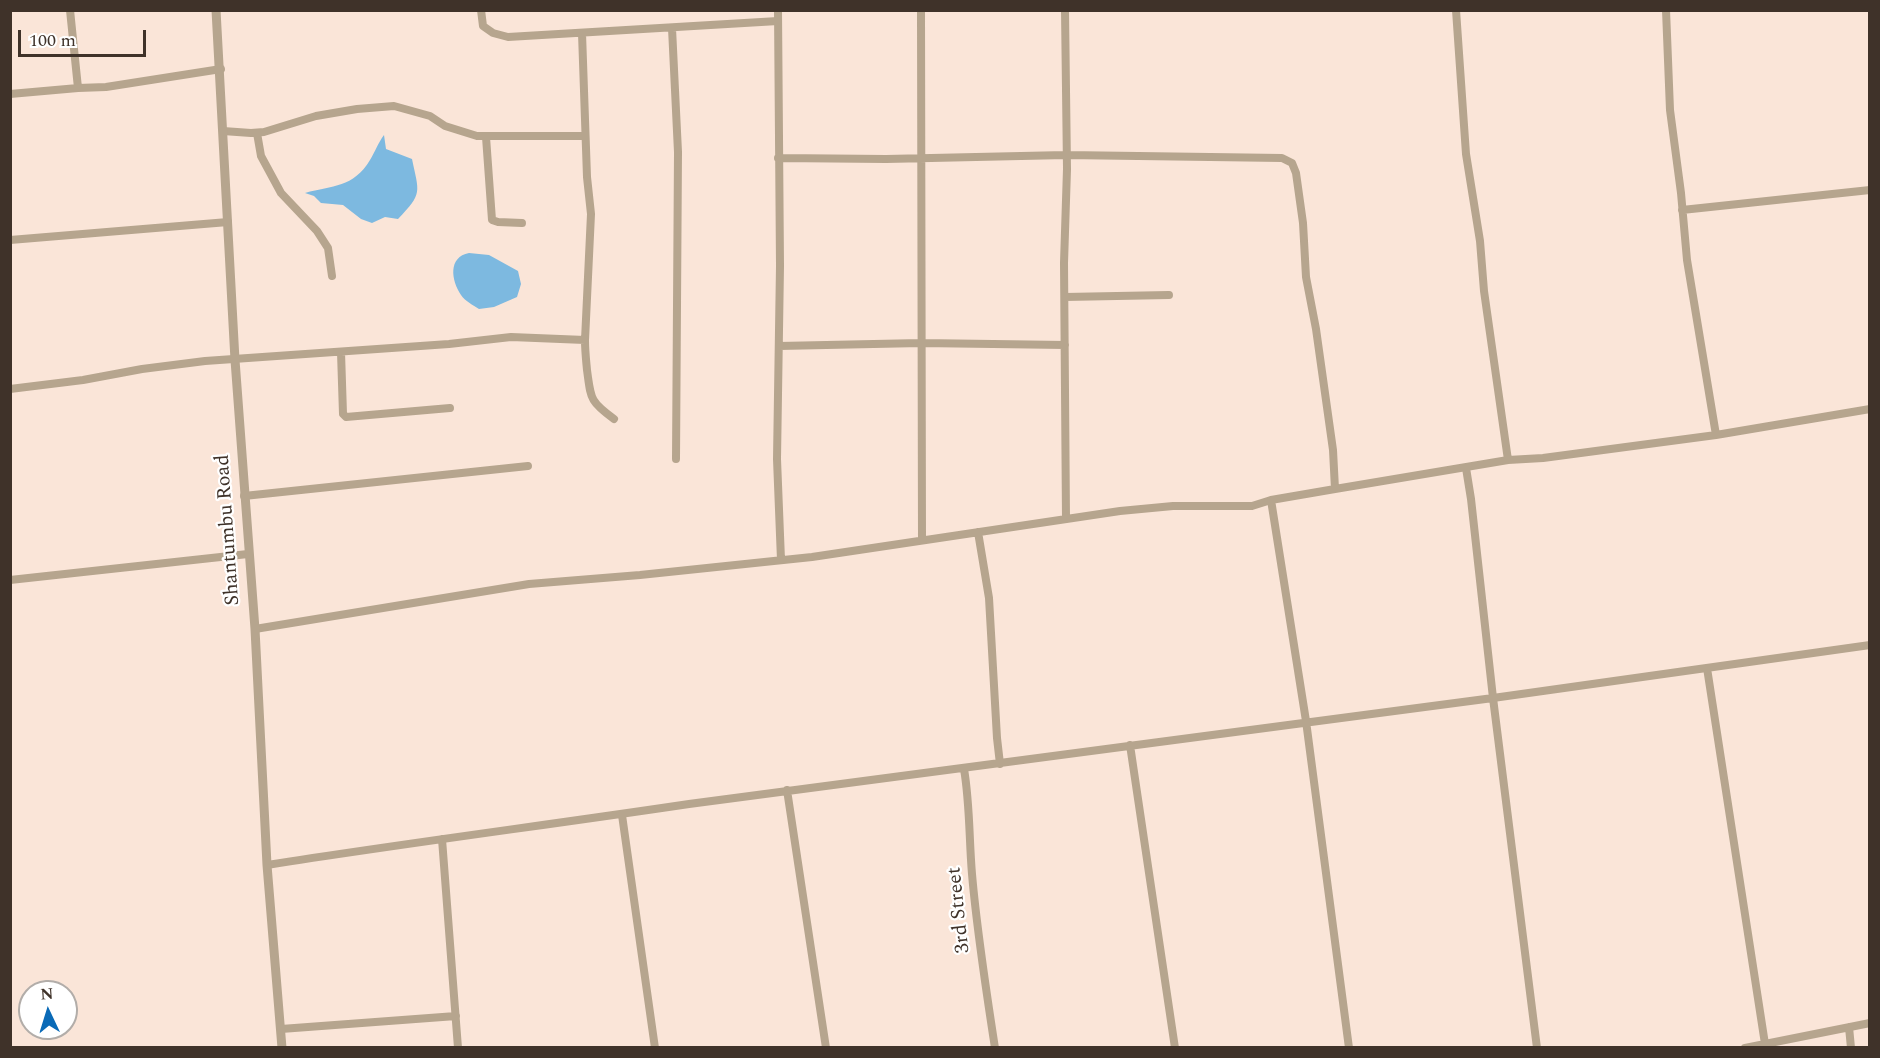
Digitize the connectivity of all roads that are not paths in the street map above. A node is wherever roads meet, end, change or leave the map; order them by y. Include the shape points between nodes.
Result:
1 (70, 10) edge
2 (216, 10) edge
3 (481, 10) edge
4 (778, 10) edge
5 (921, 10) edge
6 (1065, 10) edge
7 (1456, 10) edge
8 (1666, 10) edge
9 (778, 21) junction
10 (672, 28) junction
11 (582, 33) junction
12 (221, 69) junction
13 (78, 88) junction
14 (10, 94) edge
15 (223, 131) junction
16 (257, 133) junction
17 (585, 136) junction
18 (486, 138) junction
19 (1066, 155) junction
20 (778, 158) junction
21 (920, 159) junction
22 (1869, 190) edge
23 (1682, 210) junction
24 (228, 222) junction
25 (522, 223) dead end
26 (10, 240) edge
27 (332, 276) dead end
28 (1169, 295) dead end
29 (1065, 297) junction
30 (585, 340) junction
31 (921, 343) junction
32 (1065, 345) junction
33 (779, 346) junction
34 (341, 352) junction
35 (236, 360) junction
36 (10, 389) edge
37 (450, 408) dead end
38 (1869, 410) edge
39 (614, 419) dead end
40 (1716, 435) junction
41 (676, 459) dead end
42 (1508, 460) junction
43 (528, 466) dead end
44 (1466, 468) junction
45 (1335, 489) junction
46 (244, 496) junction
47 (1271, 500) junction
48 (1066, 519) junction
49 (978, 532) junction
50 (922, 540) junction
51 (248, 554) junction
52 (781, 560) junction
53 (10, 580) edge
54 (255, 629) junction
55 (1869, 645) edge
56 (1707, 668) junction
57 (1493, 698) junction
58 (1306, 721) junction
59 (1130, 745) junction
60 (1000, 764) junction
61 (964, 769) junction
62 (788, 790) junction
63 (622, 815) junction
64 (442, 839) junction
65 (267, 865) junction
66 (456, 1016) junction
67 (1869, 1023) edge
68 (1849, 1027) junction
69 (281, 1029) junction
70 (1765, 1044) junction
71 (281, 1047) edge
72 (458, 1047) edge
73 (655, 1047) edge
74 (826, 1047) edge
75 (995, 1047) edge
76 (1175, 1047) edge
77 (1349, 1047) edge
78 (1537, 1047) edge
79 (1745, 1047) edge
80 (1851, 1047) edge

1 - 13 street
2 - 12 street, Shantumbu Road
3 - 11 street via 483,26 508,37
4 - 9 street
5 - 21 street
6 - 19 street
7 - 42 street via 1466,154
8 - 23 street via 1670,110
9 - 10 street
9 - 20 street
10 - 11 street
10 - 41 street via 678,152
11 - 17 street
12 - 13 street
12 - 15 street, Shantumbu Road
13 - 14 street
15 - 16 street
15 - 24 street, Shantumbu Road
16 - 18 street via 316,116 394,106
16 - 27 street via 261,156 281,193 328,248
17 - 18 street
17 - 30 street via 591,214
18 - 25 street via 492,219
19 - 21 street
19 - 29 street
19 - 45 street via 1282,158 1292,164 1303,223 1305,277 1316,329
20 - 21 street
20 - 33 street
21 - 31 street
22 - 23 street
23 - 40 street
24 - 26 street
24 - 35 street, Shantumbu Road
28 - 29 street
29 - 32 street
30 - 34 street via 511,337
30 - 39 street via 591,397
31 - 32 street
31 - 33 street
31 - 50 street
32 - 48 street
33 - 52 street via 777,459
34 - 35 street
34 - 37 street via 346,417
35 - 36 street via 142,369
35 - 46 street, Shantumbu Road
38 - 40 street
40 - 42 street
42 - 44 street
43 - 46 street
44 - 45 street
44 - 57 street
45 - 47 street
46 - 51 street, Shantumbu Road
47 - 48 street via 1252,506 1173,506
47 - 58 street
48 - 49 street
49 - 50 street
49 - 60 street via 989,597
50 - 52 street
51 - 53 street
51 - 54 street, Shantumbu Road
52 - 54 street via 529,584
54 - 65 street, Shantumbu Road
55 - 56 street
56 - 57 street
56 - 70 street
57 - 58 street
57 - 78 street
58 - 59 street
58 - 77 street
59 - 60 street
59 - 76 street
60 - 61 street
61 - 62 street
61 - 75 street, 3rd Street via 973,888
62 - 63 street
62 - 74 street
63 - 64 street
63 - 73 street
64 - 65 street
64 - 66 street
65 - 69 street, Shantumbu Road
66 - 69 street
66 - 72 street
67 - 68 street
68 - 70 street
68 - 80 street
69 - 71 street, Shantumbu Road
70 - 79 street

